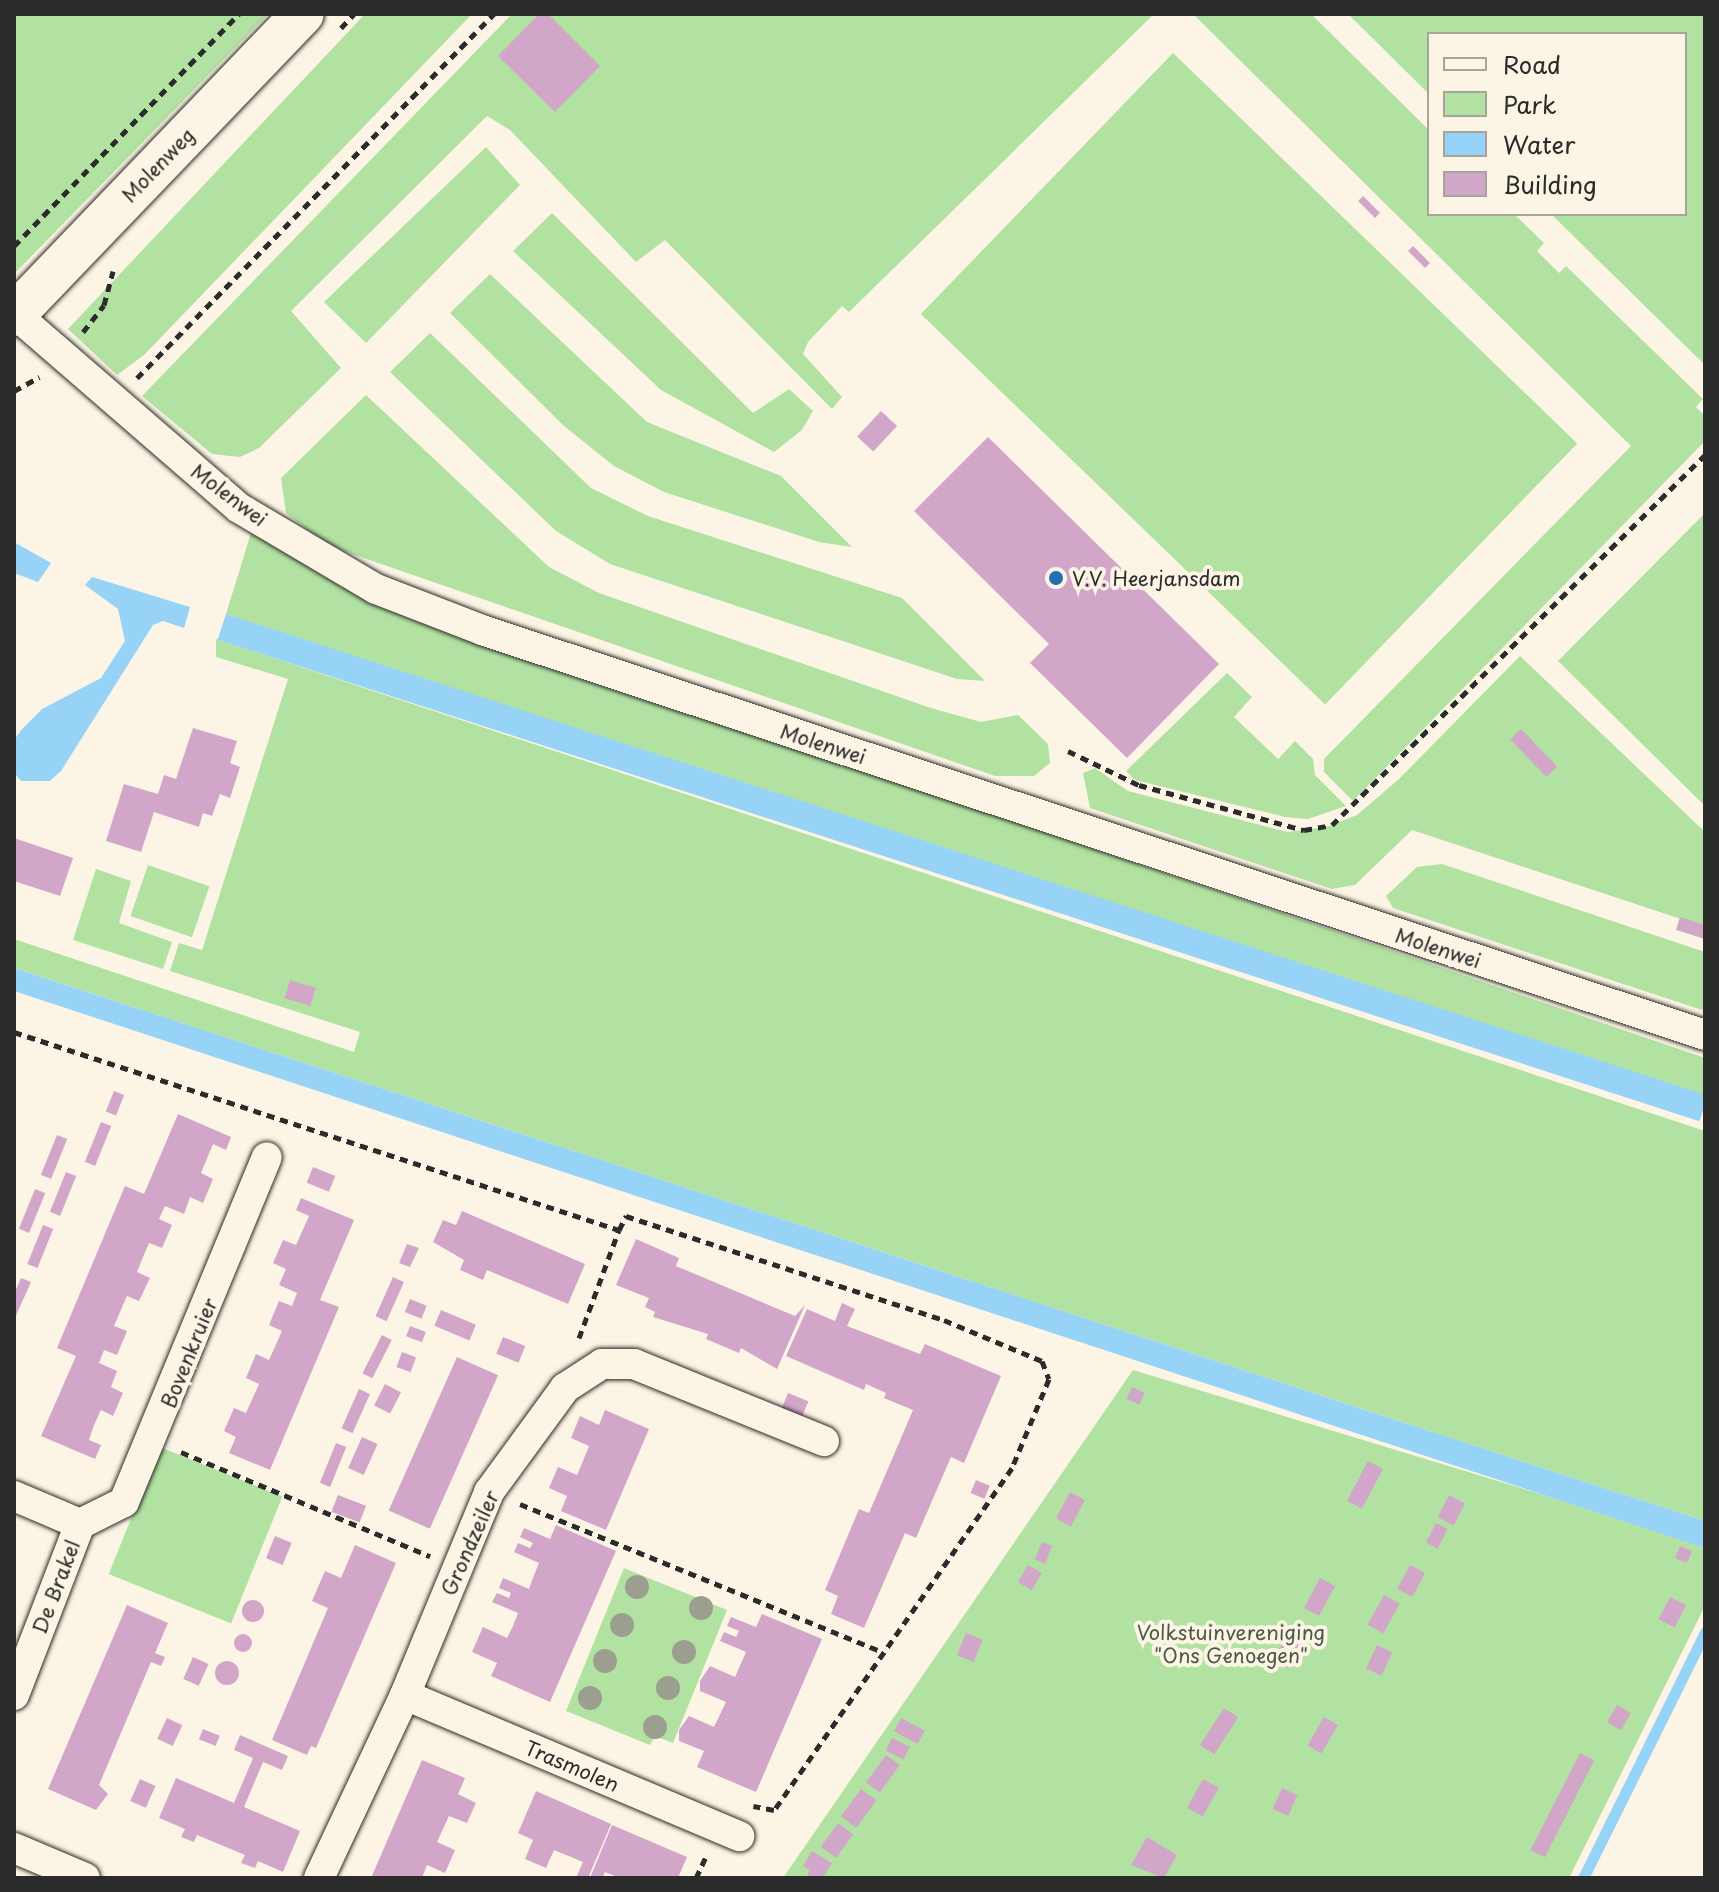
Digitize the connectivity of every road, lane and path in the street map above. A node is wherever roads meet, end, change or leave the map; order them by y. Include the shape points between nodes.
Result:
1 (239, 14) edge
2 (303, 14) edge
3 (494, 14) edge
4 (14, 246) edge
5 (14, 314) edge
6 (114, 402) junction
7 (1705, 455) edge
8 (1068, 751) dead end
9 (1705, 1035) edge
10 (267, 1157) dead end
11 (619, 1230) dead end
12 (565, 1388) junction
13 (154, 1441) junction
14 (824, 1441) dead end
15 (489, 1492) junction
16 (14, 1496) edge
17 (80, 1524) junction
18 (458, 1567) junction
19 (882, 1652) dead end
20 (14, 1695) edge
21 (405, 1695) junction
22 (739, 1836) dead end
23 (14, 1848) edge
24 (85, 1878) edge
25 (319, 1878) edge

1 - 4 path
2 - 5 main road, Molenweg
3 - 6 path
5 - 6 street, Molenwei
6 - 9 street, Molenwei via 239,508 376,589 482,630
7 - 8 path via 1332,825 1304,830 1139,785
10 - 13 street, Bovenkruier
11 - 12 path
12 - 14 street, Grondzeiler via 602,1364 634,1364
12 - 15 street, Grondzeiler
13 - 17 street, Bovenkruier via 124,1502
13 - 18 path
15 - 18 street, Grondzeiler
15 - 19 path
16 - 17 street
17 - 20 street, De Brakel
18 - 21 street, Grondzeiler
21 - 22 street, Trasmolen
21 - 25 street, Grondzeiler
23 - 24 street

